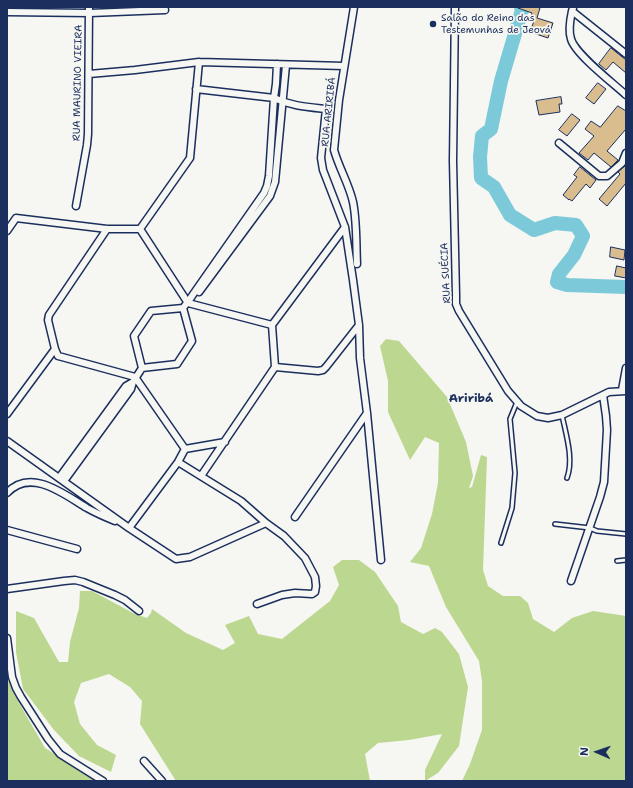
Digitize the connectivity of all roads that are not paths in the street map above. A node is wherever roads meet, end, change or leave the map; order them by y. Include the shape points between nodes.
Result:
1 (354, 7) edge
2 (455, 7) edge
3 (573, 9) edge
4 (89, 10) edge
5 (165, 10) dead end
6 (7, 12) edge
7 (626, 54) edge
8 (199, 62) junction
9 (277, 64) junction
10 (286, 65) junction
11 (344, 66) junction
12 (89, 74) junction
13 (196, 89) junction
14 (284, 93) junction
15 (626, 94) edge
16 (274, 98) junction
17 (282, 102) junction
18 (300, 107) junction
19 (559, 143) dead end
20 (626, 153) edge
21 (76, 206) dead end
22 (345, 227) junction
23 (107, 229) junction
24 (140, 229) junction
25 (7, 231) edge
26 (357, 264) dead end
27 (189, 301) junction
28 (183, 308) junction
29 (272, 325) junction
30 (359, 325) junction
31 (54, 348) junction
32 (275, 367) junction
33 (142, 368) junction
34 (626, 368) edge
35 (134, 380) junction
36 (624, 390) edge
37 (603, 395) junction
38 (517, 402) junction
39 (367, 413) junction
40 (7, 414) edge
41 (562, 415) junction
42 (7, 441) edge
43 (224, 442) junction
44 (185, 449) junction
45 (178, 462) junction
46 (201, 476) junction
47 (566, 478) dead end
48 (61, 480) junction
49 (7, 492) edge
50 (296, 517) dead end
51 (266, 522) junction
52 (555, 524) dead end
53 (127, 526) junction
54 (590, 528) junction
55 (7, 530) edge
56 (626, 534) edge
57 (501, 543) dead end
58 (77, 549) dead end
59 (381, 560) dead end
60 (626, 560) edge
61 (617, 561) dead end
62 (571, 581) dead end
63 (7, 589) edge
64 (257, 604) dead end
65 (138, 611) dead end
66 (7, 638) edge
67 (144, 761) dead end
68 (103, 781) edge
69 (162, 781) edge

1 - 11 street, RUA ARIRIBÁ
2 - 38 street, RUA SUÉCIA via 453,161 456,304
3 - 7 street
3 - 15 street via 570,26 573,45 583,57
4 - 5 street
4 - 6 street
4 - 12 street, RUA MAURINO VIEIRA
8 - 9 street
8 - 12 street
8 - 13 street
9 - 10 street
9 - 16 street
10 - 11 street
10 - 14 street
11 - 26 street, RUA ARIRIBÁ via 334,150 353,202
12 - 21 street, RUA MAURINO VIEIRA via 87,146
13 - 16 street
13 - 24 street via 190,158
14 - 17 street
14 - 18 street
16 - 17 street
16 - 27 street via 267,186
17 - 18 street
17 - 27 street via 273,190 197,295
18 - 22 street via 326,109 321,158 323,170
19 - 20 street via 599,176 607,176 622,163
22 - 29 street
22 - 30 street
23 - 24 street
23 - 25 street via 16,218
23 - 31 street via 49,315
24 - 27 street
27 - 28 street
27 - 29 street
28 - 33 street via 151,311 134,336
28 - 33 street via 192,342 176,364
29 - 32 street
30 - 32 street via 323,370
30 - 39 street
31 - 35 street via 62,358
31 - 40 street
32 - 43 street
33 - 35 street
34 - 36 street
35 - 44 street
35 - 48 street via 126,386
36 - 37 street, RUA SUÉCIA
37 - 41 street, RUA SUÉCIA
37 - 54 street via 607,430 604,482
38 - 41 street, RUA SUÉCIA via 537,416 548,418
38 - 57 lane via 510,419 515,473 512,508
39 - 50 street
39 - 59 street
41 - 47 lane via 570,458
42 - 48 street
43 - 44 street
43 - 46 street
44 - 45 street
45 - 46 street
45 - 53 street
46 - 51 street via 241,501
48 - 53 street
49 - 53 street via 25,482 44,484 89,510
51 - 53 street via 190,557 176,559
51 - 64 street via 305,558 315,577 316,586 312,594 282,595
52 - 54 lane
54 - 56 lane
54 - 62 street
55 - 58 street
60 - 61 lane
63 - 65 street via 76,580 115,594
66 - 68 street via 11,672 16,688 48,739 60,754
67 - 69 street

